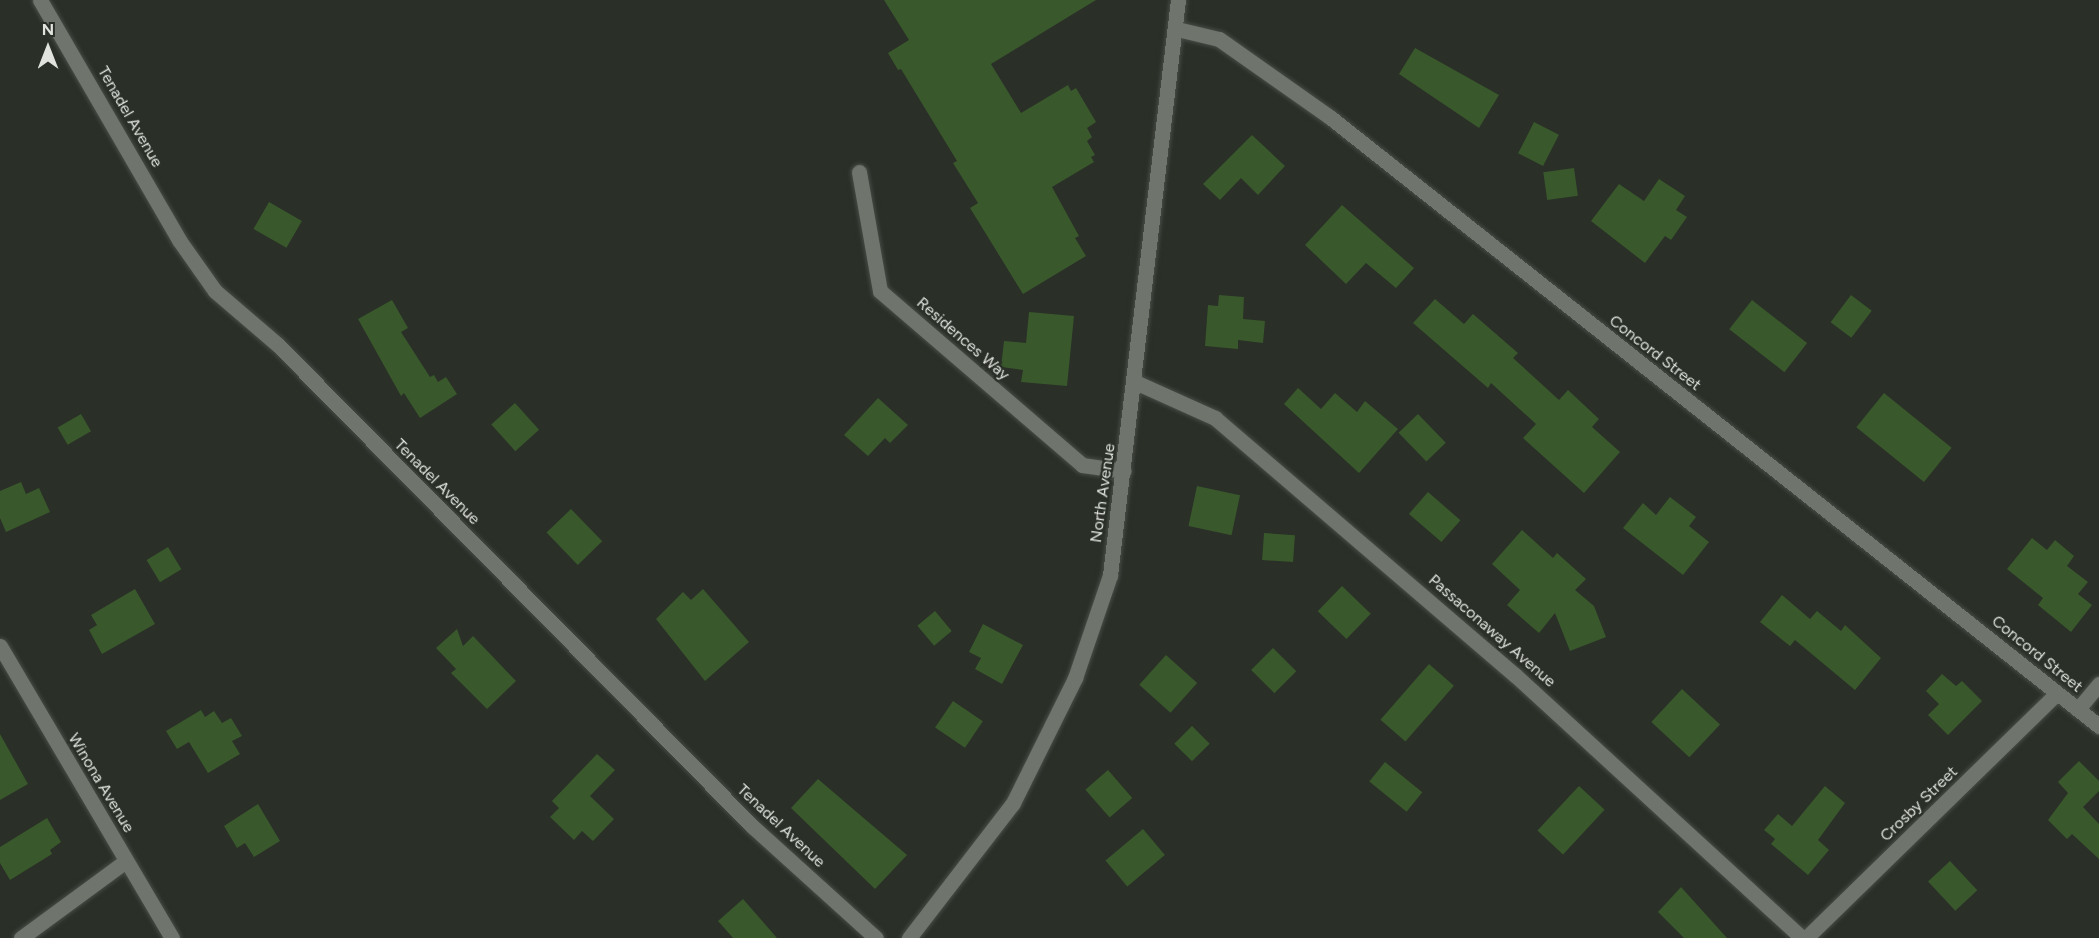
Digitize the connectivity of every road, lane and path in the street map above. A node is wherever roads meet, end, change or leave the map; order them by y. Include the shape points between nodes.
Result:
1 (40, 0) edge
2 (1178, 0) edge
3 (1177, 29) junction
4 (859, 172) dead end
5 (1136, 382) junction
6 (1124, 471) junction
7 (0, 646) edge
8 (2099, 684) edge
9 (2056, 694) junction
10 (2078, 709) junction
11 (2099, 726) edge
12 (126, 861) junction
13 (21, 938) edge
14 (172, 938) edge
15 (876, 938) edge
16 (909, 938) edge
17 (1804, 938) edge

1 - 15 street, Tenadel Avenue via 178,240 215,291 278,345 752,826
2 - 3 street, North Avenue
3 - 5 street, North Avenue
3 - 9 street, Concord Street via 1219,39 1331,118
4 - 6 street, Residences Way via 880,291 1082,465
5 - 6 street, North Avenue
5 - 17 street, Passaconaway Avenue via 1224,425 1515,675
6 - 16 street, North Avenue via 1110,575 1075,678 1013,803
7 - 12 street, Winona Avenue
8 - 10 street
9 - 10 street, Concord Street
9 - 17 street, Crosby Street
10 - 11 street, Concord Street
12 - 13 street
12 - 14 street, Winona Avenue

